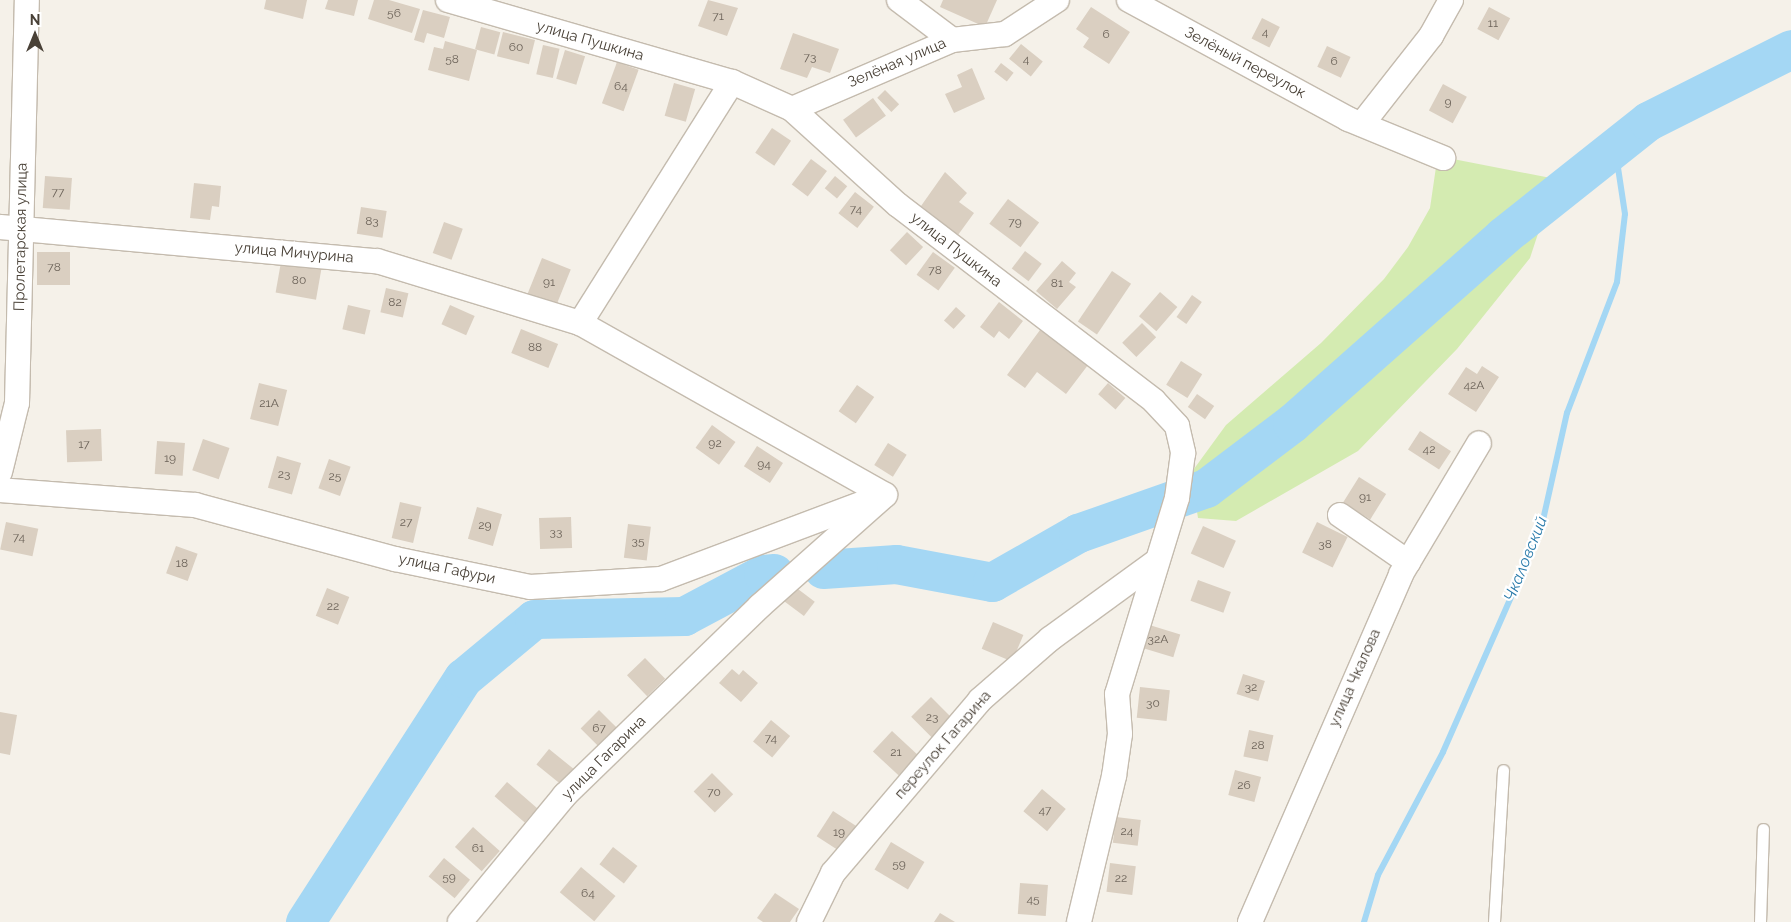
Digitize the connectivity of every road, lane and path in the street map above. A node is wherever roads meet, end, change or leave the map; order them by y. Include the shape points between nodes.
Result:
1 (27, 0) edge
2 (448, 0) edge
3 (900, 0) edge
4 (1057, 0) edge
5 (1130, 0) edge
6 (1451, 0) edge
7 (952, 40) junction
8 (732, 82) junction
9 (792, 109) junction
10 (1362, 124) junction
11 (1443, 158) dead end
12 (10, 227) edge
13 (580, 323) junction
14 (1479, 444) dead end
15 (0, 472) edge
16 (0, 490) edge
17 (885, 495) junction
18 (1340, 515) dead end
19 (1157, 561) junction
20 (1408, 562) junction
21 (1503, 770) dead end
22 (1763, 828) dead end
23 (460, 922) edge
24 (809, 922) edge
25 (1079, 922) edge
26 (1250, 922) edge
27 (1494, 922) edge
28 (1760, 922) edge

1 - 12 street, Пролетарская улица
2 - 8 street, улица Пушкина
3 - 7 street
4 - 7 street, Зелёная улица via 1005,34
5 - 10 street, Зелёный переулок
6 - 10 street via 1431,36
7 - 9 street, Зелёная улица
8 - 9 street, улица Пушкина
8 - 13 street
9 - 19 street, улица Пушкина via 898,205 1154,401 1176,426 1182,463 1177,498
10 - 11 street, Зелёный переулок
12 - 13 street, улица Мичурина via 377,261
12 - 15 street, Пролетарская улица via 17,403
13 - 17 street, улица Мичурина
14 - 20 street, улица Чкалова
16 - 17 street, улица Гафури via 195,505 395,559 530,587 661,579
17 - 23 street, улица Гагарина via 760,606 565,795
18 - 20 street
19 - 24 street, переулок Гагарина via 1050,639 980,700 833,873
19 - 25 street via 1117,694 1120,734 1114,776
20 - 26 street, улица Чкалова
21 - 27 lane
22 - 28 lane

